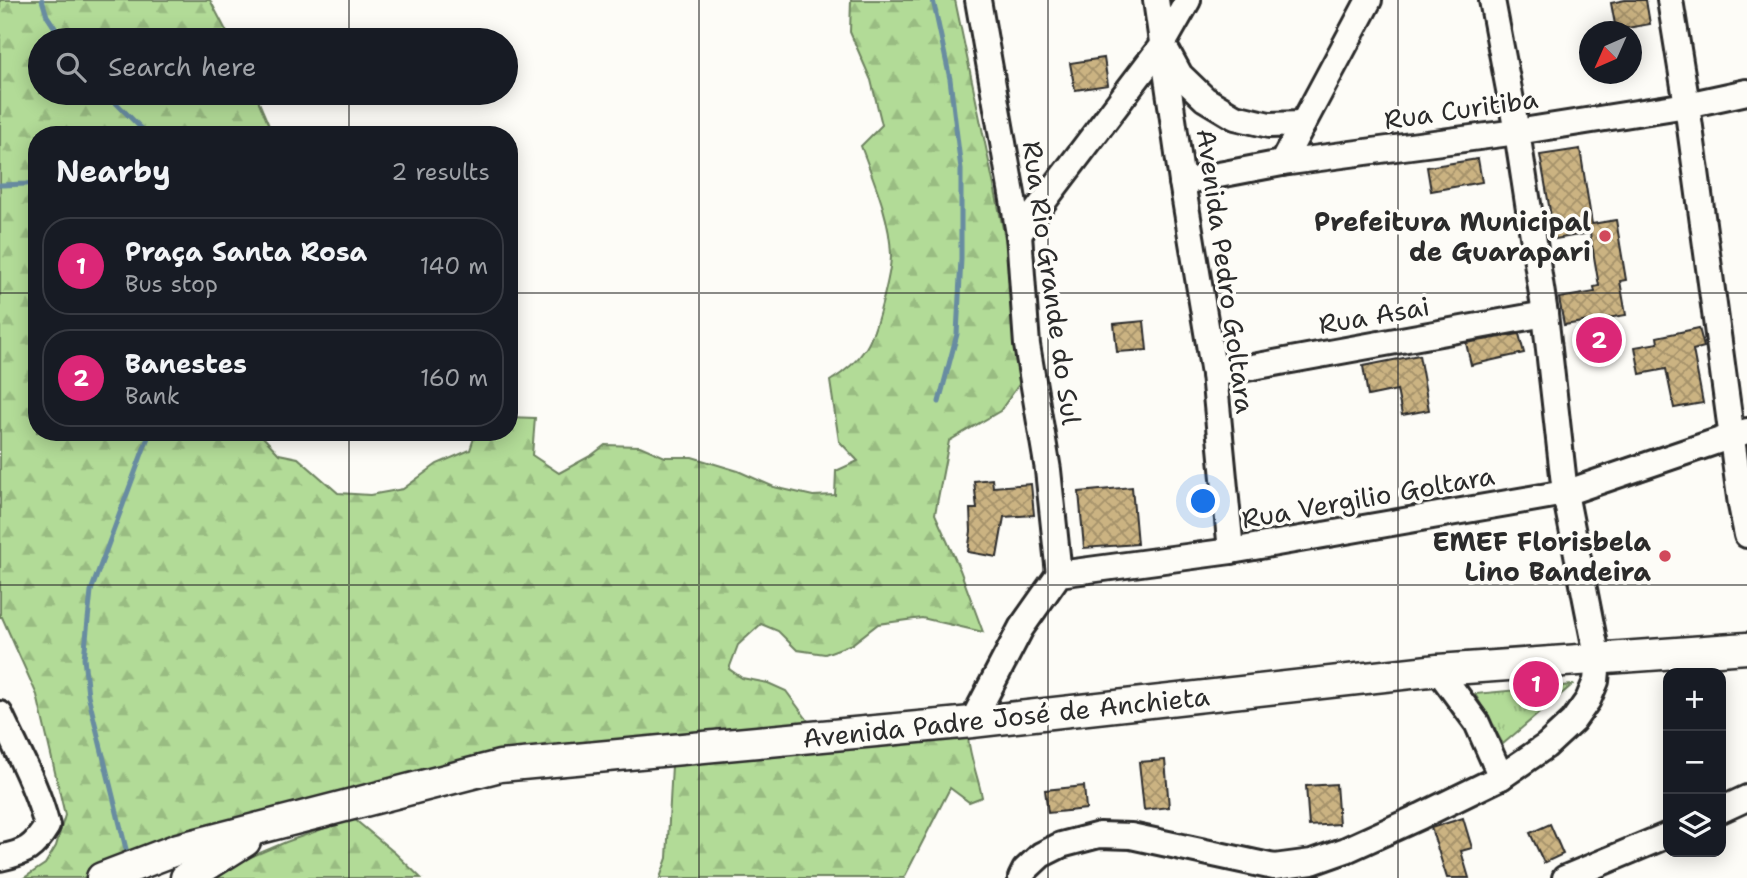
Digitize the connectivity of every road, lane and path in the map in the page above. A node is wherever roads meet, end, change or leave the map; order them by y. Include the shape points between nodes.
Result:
1 (978, 0) edge
2 (1156, 0) edge
3 (1188, 0) edge
4 (1369, 0) edge
5 (1492, 0) edge
6 (1670, 0) edge
7 (1163, 44) junction
8 (1747, 92) edge
9 (1687, 105) junction
10 (1303, 124) junction
11 (1517, 132) junction
12 (1282, 163) junction
13 (1182, 181) junction
14 (1019, 234) junction
15 (1545, 314) junction
16 (1214, 374) junction
17 (1740, 434) edge
18 (1565, 493) junction
19 (1744, 504) edge
20 (1747, 535) edge
21 (1231, 551) junction
22 (1059, 574) junction
23 (1747, 648) edge
24 (1598, 660) junction
25 (1438, 670) junction
26 (0, 714) edge
27 (972, 722) junction
28 (1501, 777) junction
29 (1747, 798) edge
30 (1726, 808) edge
31 (272, 824) junction
32 (1663, 837) edge
33 (0, 858) edge
34 (1315, 870) edge
35 (1270, 873) edge
36 (102, 878) edge
37 (186, 878) edge
38 (1021, 878) edge
39 (1565, 878) edge

1 - 14 street, Rua Rio Grande do Sul
2 - 7 street, Avenida Pedro Goltara
3 - 7 street
4 - 10 street
5 - 11 street
6 - 9 street
7 - 10 street via 1180,75 1205,99 1235,117 1269,125
7 - 13 street, Avenida Pedro Goltara
7 - 14 street
8 - 9 street, Rua Curitiba
9 - 11 street, Rua Curitiba
9 - 17 street
10 - 12 street
11 - 12 street, Rua Curitiba
11 - 15 street
12 - 13 street, Rua Curitiba
13 - 16 street, Avenida Pedro Goltara
14 - 22 street, Rua Rio Grande do Sul via 1027,345
15 - 16 street, Rua Asai
15 - 18 street
16 - 21 street, Avenida Pedro Goltara
17 - 18 street, Rua Vergilio Goltara
17 - 19 street
18 - 21 street, Rua Vergilio Goltara
18 - 24 street
19 - 20 street
21 - 22 street, Rua Vergilio Goltara
22 - 27 street via 1021,628
23 - 24 main road, Avenida Padre José de Anchieta
24 - 25 main road, Avenida Padre José de Anchieta
24 - 28 street via 1597,681 1573,722
25 - 27 main road, Avenida Padre José de Anchieta
25 - 28 street via 1476,723
26 - 33 street via 42,805 47,827 36,844
27 - 31 main road, Avenida Padre José de Anchieta via 500,766
28 - 34 street via 1346,850
29 - 30 street
31 - 36 main road, Avenida Padre José de Anchieta via 178,849
31 - 37 main road, Avenida Padre José de Anchieta
32 - 39 street
34 - 35 street
35 - 38 street via 1131,836 1099,835 1041,855

